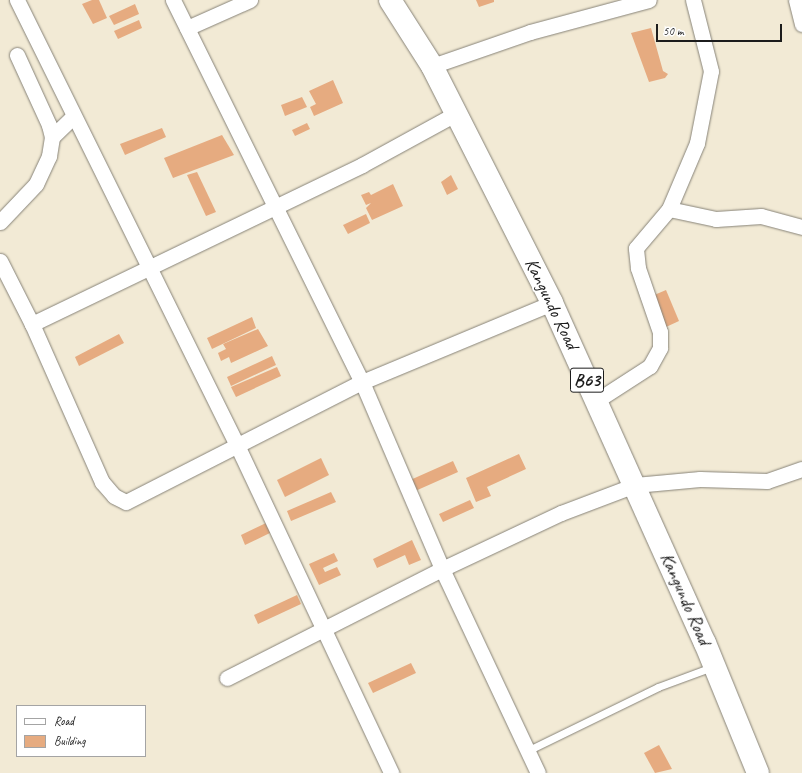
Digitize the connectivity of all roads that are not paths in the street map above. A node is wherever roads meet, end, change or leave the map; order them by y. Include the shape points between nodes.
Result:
1 (17, 0) edge
2 (173, 0) edge
3 (250, 0) edge
4 (390, 0) edge
5 (649, 0) edge
6 (692, 0) edge
7 (796, 0) edge
8 (802, 24) edge
9 (187, 28) junction
10 (17, 55) dead end
11 (432, 66) junction
12 (456, 114) junction
13 (74, 116) junction
14 (52, 138) junction
15 (273, 208) junction
16 (669, 209) junction
17 (0, 222) edge
18 (802, 227) edge
19 (0, 261) edge
20 (148, 266) junction
21 (552, 303) junction
22 (32, 324) junction
23 (362, 382) junction
24 (596, 401) junction
25 (236, 443) junction
26 (802, 468) edge
27 (635, 485) junction
28 (442, 569) junction
29 (323, 627) junction
30 (714, 666) junction
31 (227, 678) dead end
32 (527, 751) junction
33 (391, 773) edge
34 (538, 773) edge
35 (758, 773) edge

1 - 13 street
2 - 9 street
3 - 9 street
4 - 11 highway, Kangundo Road / B63
5 - 11 street via 530,32
6 - 16 street via 711,70 697,143
7 - 8 street
9 - 15 street
10 - 14 street via 50,125
11 - 12 highway, Kangundo Road / B63
12 - 15 street
12 - 21 highway, Kangundo Road / B63
13 - 14 street
13 - 20 street
14 - 17 street via 49,156 36,184
15 - 20 street
15 - 23 street
16 - 18 street via 716,219 761,216
16 - 24 street via 636,248 638,268 660,332 657,358
19 - 22 street
20 - 22 street
20 - 25 street
21 - 23 street
21 - 24 highway, Kangundo Road / B63
22 - 25 street via 102,482 114,496 126,502
23 - 25 street
23 - 28 street
24 - 27 highway, Kangundo Road / B63
25 - 29 street
26 - 27 street via 767,481 700,479
27 - 28 street via 561,513
27 - 30 highway, Kangundo Road / B63
28 - 29 street
28 - 32 street
29 - 31 street
29 - 33 street
30 - 32 lane via 658,687
30 - 35 highway, Kangundo Road / B63
32 - 34 street

